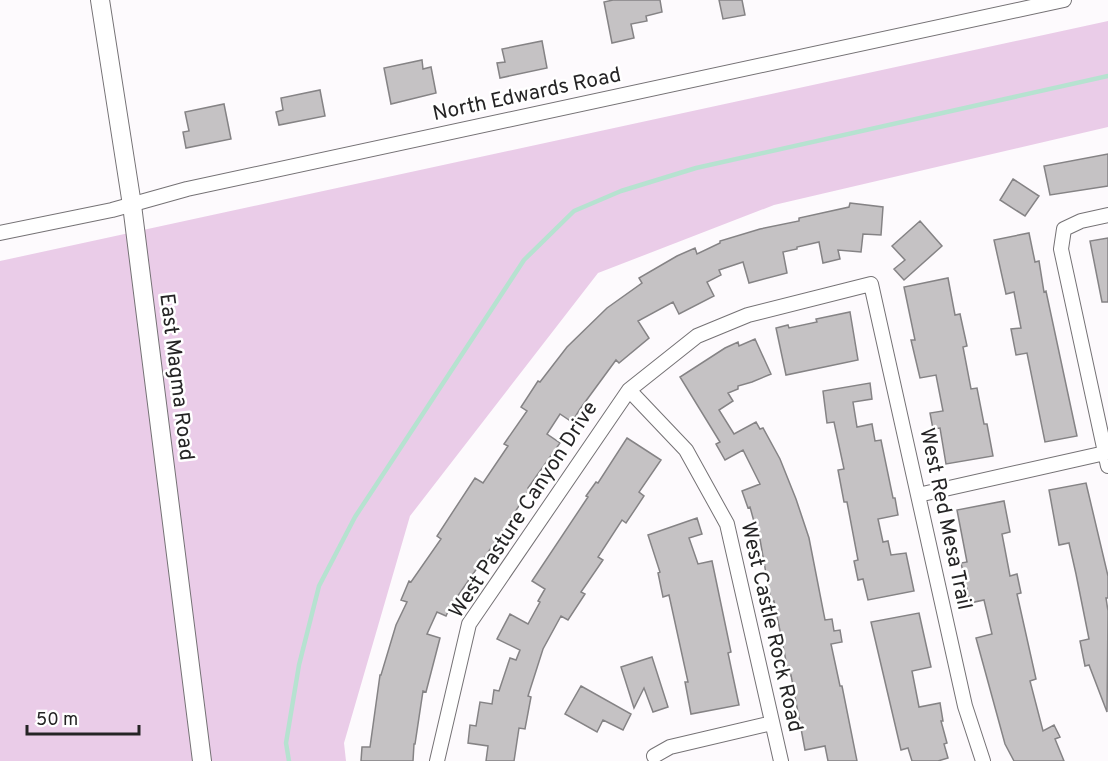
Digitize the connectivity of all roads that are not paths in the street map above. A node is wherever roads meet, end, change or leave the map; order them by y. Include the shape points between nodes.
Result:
1 (100, 0) edge
2 (1064, 0) edge
3 (1028, 4) edge
4 (132, 205) junction
5 (1108, 215) edge
6 (0, 233) edge
7 (871, 284) joint
8 (629, 390) junction
9 (1107, 460) edge
10 (918, 495) junction
11 (772, 723) junction
12 (654, 756) dead end
13 (202, 761) edge
14 (437, 761) edge
15 (782, 761) edge
16 (983, 761) edge

1 - 4 street, East Magma Road
2 - 3 street, North Edwards Road
3 - 4 street, North Edwards Road via 187,189
4 - 6 street, North Edwards Road
4 - 13 street, East Magma Road
5 - 9 street via 1064,229 1061,249
7 - 8 street, West Pasture Canyon Drive via 748,315 697,336
7 - 10 street, West Red Mesa Trail
8 - 11 street, West Castle Rock Road via 686,450 727,524
8 - 14 street, West Pasture Canyon Drive via 469,624
9 - 10 street
10 - 16 street, West Red Mesa Trail via 964,705
11 - 12 street via 670,747
11 - 15 street, West Castle Rock Road

